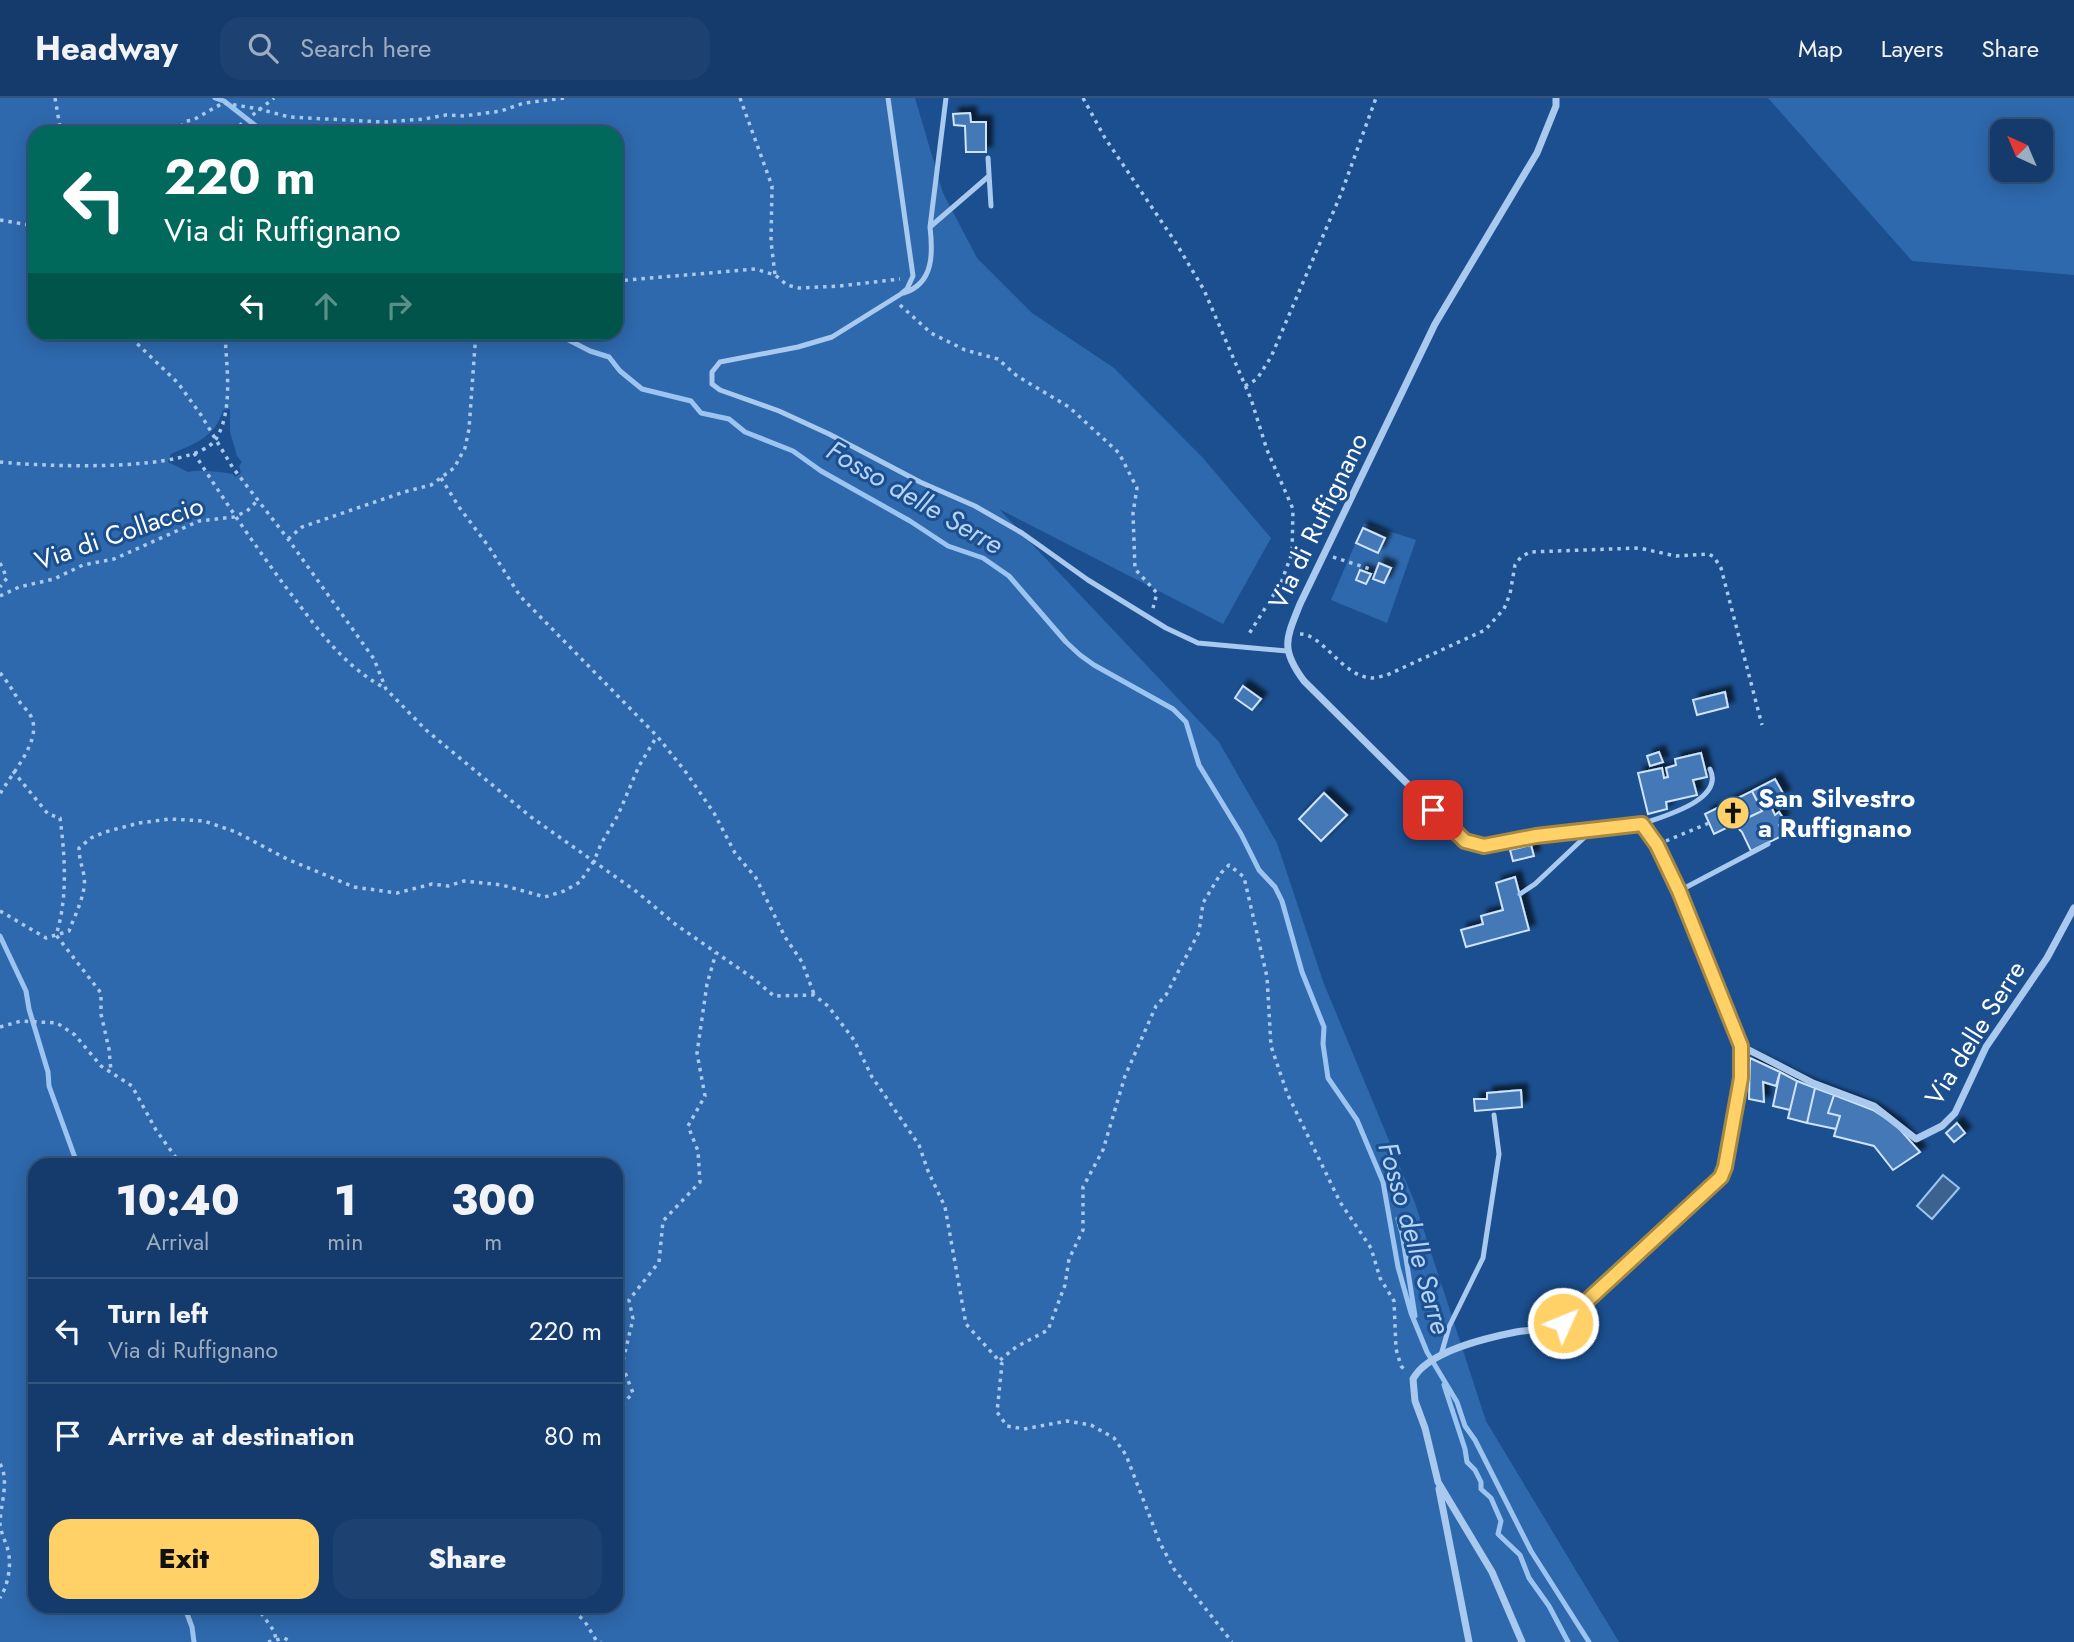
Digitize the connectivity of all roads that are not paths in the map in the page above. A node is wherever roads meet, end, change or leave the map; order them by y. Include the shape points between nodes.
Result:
1 (888, 98) edge
2 (946, 98) edge
3 (1556, 98) edge
4 (988, 158) dead end
5 (989, 176) junction
6 (991, 206) dead end
7 (930, 228) junction
8 (901, 294) junction
9 (1287, 651) junction
10 (1710, 769) dead end
11 (1642, 824) junction
12 (1590, 829) junction
13 (1768, 844) dead end
14 (1679, 891) junction
15 (1520, 894) dead end
16 (2074, 908) edge
17 (1741, 1046) junction
18 (1494, 1115) dead end
19 (1441, 1355) junction
20 (1438, 1482) junction
21 (1469, 1642) edge
22 (1522, 1642) edge

1 - 8 lane via 913,276
2 - 7 lane
3 - 9 street, Via di Ruffignano via 1537,153 1436,324 1287,636
4 - 5 lane
5 - 6 lane
5 - 7 lane
7 - 8 lane via 932,263 922,281
8 - 9 lane via 832,337 720,362 712,372 712,384 817,428 975,506 1088,580 1198,643
9 - 12 street, Via di Ruffignano via 1304,681 1465,841 1484,846
10 - 11 lane via 1713,785 1702,797
11 - 12 street, Via di Ruffignano
11 - 14 street
12 - 15 lane
13 - 14 lane
14 - 17 street
16 - 17 street, Via delle Serre via 2047,958 1986,1046 1955,1113 1931,1134 1916,1139 1874,1106 1813,1083
17 - 19 street via 1741,1078 1721,1177 1563,1323 1491,1338
18 - 19 lane via 1499,1154 1483,1258 1449,1327
19 - 20 street via 1424,1364 1413,1379
20 - 21 street
20 - 22 street via 1492,1572

